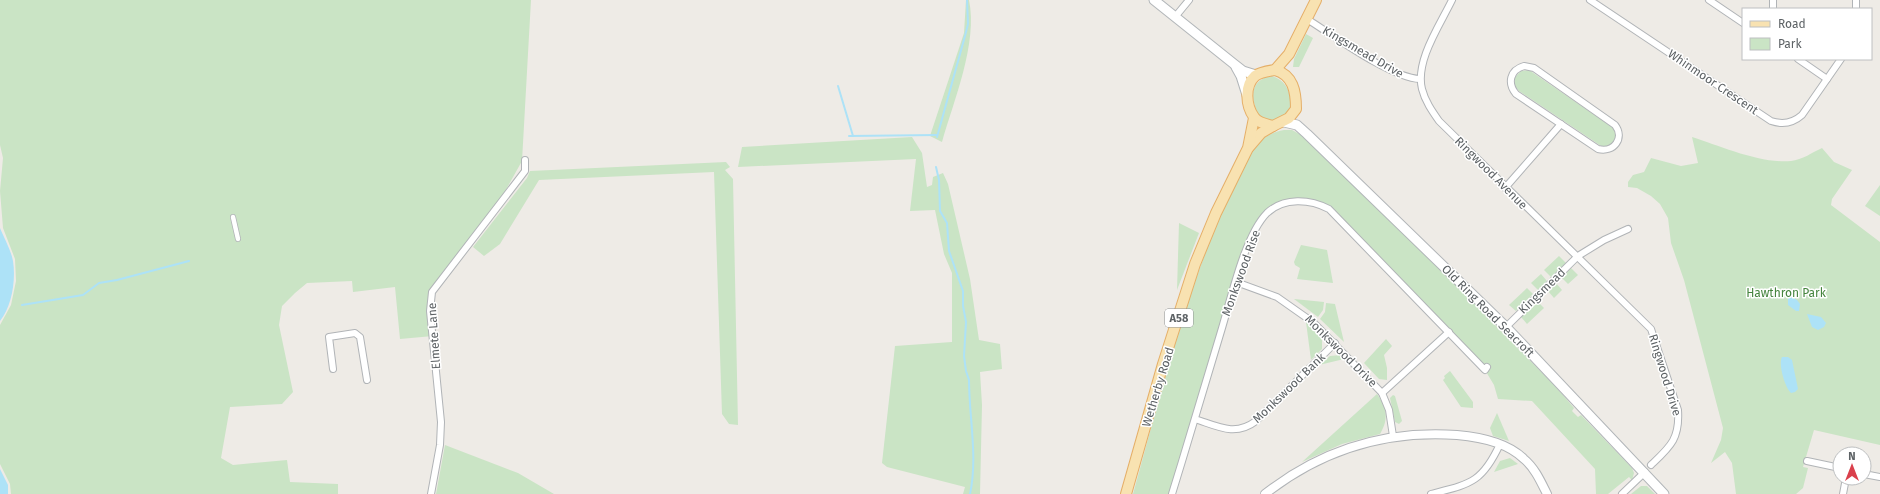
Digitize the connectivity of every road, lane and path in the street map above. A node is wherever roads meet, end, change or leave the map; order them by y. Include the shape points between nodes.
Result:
1 (1154, 0) edge
2 (1189, 0) edge
3 (1316, 0) edge
4 (1452, 0) edge
5 (1590, 0) edge
6 (1709, 0) edge
7 (1175, 17) junction
8 (1307, 19) junction
9 (1742, 22) edge
10 (1289, 54) junction
11 (1799, 60) edge
12 (1840, 60) edge
13 (1234, 64) junction
14 (1275, 70) junction
15 (1256, 75) junction
16 (1289, 78) junction
17 (1420, 79) junction
18 (1827, 79) junction
19 (1247, 95) junction
20 (1296, 109) junction
21 (1254, 118) junction
22 (1284, 122) junction
23 (1561, 124) junction
24 (1273, 126) junction
25 (1307, 134) junction
26 (1248, 148) junction
27 (525, 160) dead end
28 (1505, 188) junction
29 (233, 217) dead end
30 (1628, 229) dead end
31 (238, 239) dead end
32 (1578, 256) junction
33 (1236, 282) junction
34 (1506, 327) junction
35 (1448, 332) junction
36 (1334, 343) junction
37 (1488, 367) dead end
38 (333, 369) dead end
39 (367, 380) dead end
40 (1382, 393) junction
41 (1195, 419) junction
42 (1393, 436) junction
43 (1500, 444) junction
44 (1807, 461) dead end
45 (1832, 466) edge
46 (1648, 469) junction
47 (431, 494) edge
48 (1126, 494) edge
49 (1172, 494) edge
50 (1265, 494) edge
51 (1431, 494) edge
52 (1547, 494) edge
53 (1622, 494) edge
54 (1664, 494) edge

1 - 7 main road
2 - 7 street
3 - 8 main road
4 - 17 street via 1424,59
5 - 18 street, Whinmoor Crescent via 1771,121 1782,123 1798,119
6 - 9 street
7 - 13 main road
8 - 10 main road
8 - 17 street, Kingsmead Drive via 1391,70
10 - 14 main road
10 - 16 main road
11 - 18 street
12 - 18 street, Whinmoor Crescent
13 - 15 main road via 1243,71
13 - 19 main road
14 - 15 main road
14 - 16 main road
15 - 19 main road via 1249,85
16 - 20 main road via 1295,92
17 - 28 street, Ringwood Avenue via 1424,96 1439,121
19 - 21 main road, A58
20 - 22 main road, A58
20 - 25 main road, Old Ring Road Seacroft
21 - 24 main road
21 - 26 main road, A58
22 - 24 main road, A58
22 - 25 main road, Old Ring Road Seacroft via 1297,125
23 - 23 street via 1513,90 1510,80 1515,70 1524,66 1534,68 1615,125 1619,139 1609,150 1598,149
23 - 28 street
24 - 26 main road, A58 via 1261,133
25 - 34 main road, Old Ring Road Seacroft
26 - 48 main road, Wetherby Road / A58 via 1216,213 1195,264
27 - 47 street, Elmete Lane via 525,171 432,292 430,310 440,445
28 - 32 street, Ringwood Avenue
29 - 31 street
30 - 32 street, Kingsmead
32 - 34 street, Kingsmead
32 - 46 street, Ringwood Drive via 1651,329 1678,410 1679,424 1671,447
33 - 35 street, Monkswood Rise via 1259,222 1268,213 1289,202 1314,202 1340,218
33 - 36 street, Monkswood Drive via 1265,292 1288,304 1310,319
33 - 41 street, Monkswood Rise
34 - 46 main road, Old Ring Road Seacroft
35 - 37 street, Monkswood Rise via 1485,370
35 - 40 street
36 - 40 street, Monkswood Drive
36 - 41 street, Monkswood Bank via 1247,428 1227,429
38 - 39 street via 329,337 355,333 360,337
40 - 42 street, Monkswood Drive via 1389,410
41 - 49 street, Monkswood Rise
42 - 43 street via 1447,434 1469,436
42 - 50 street via 1328,455 1298,470
43 - 51 street via 1488,468 1475,480 1466,485
43 - 52 street via 1524,459 1536,473
44 - 45 street
46 - 53 street, Ringwood Drive
46 - 54 main road, Old Ring Road Seacroft

